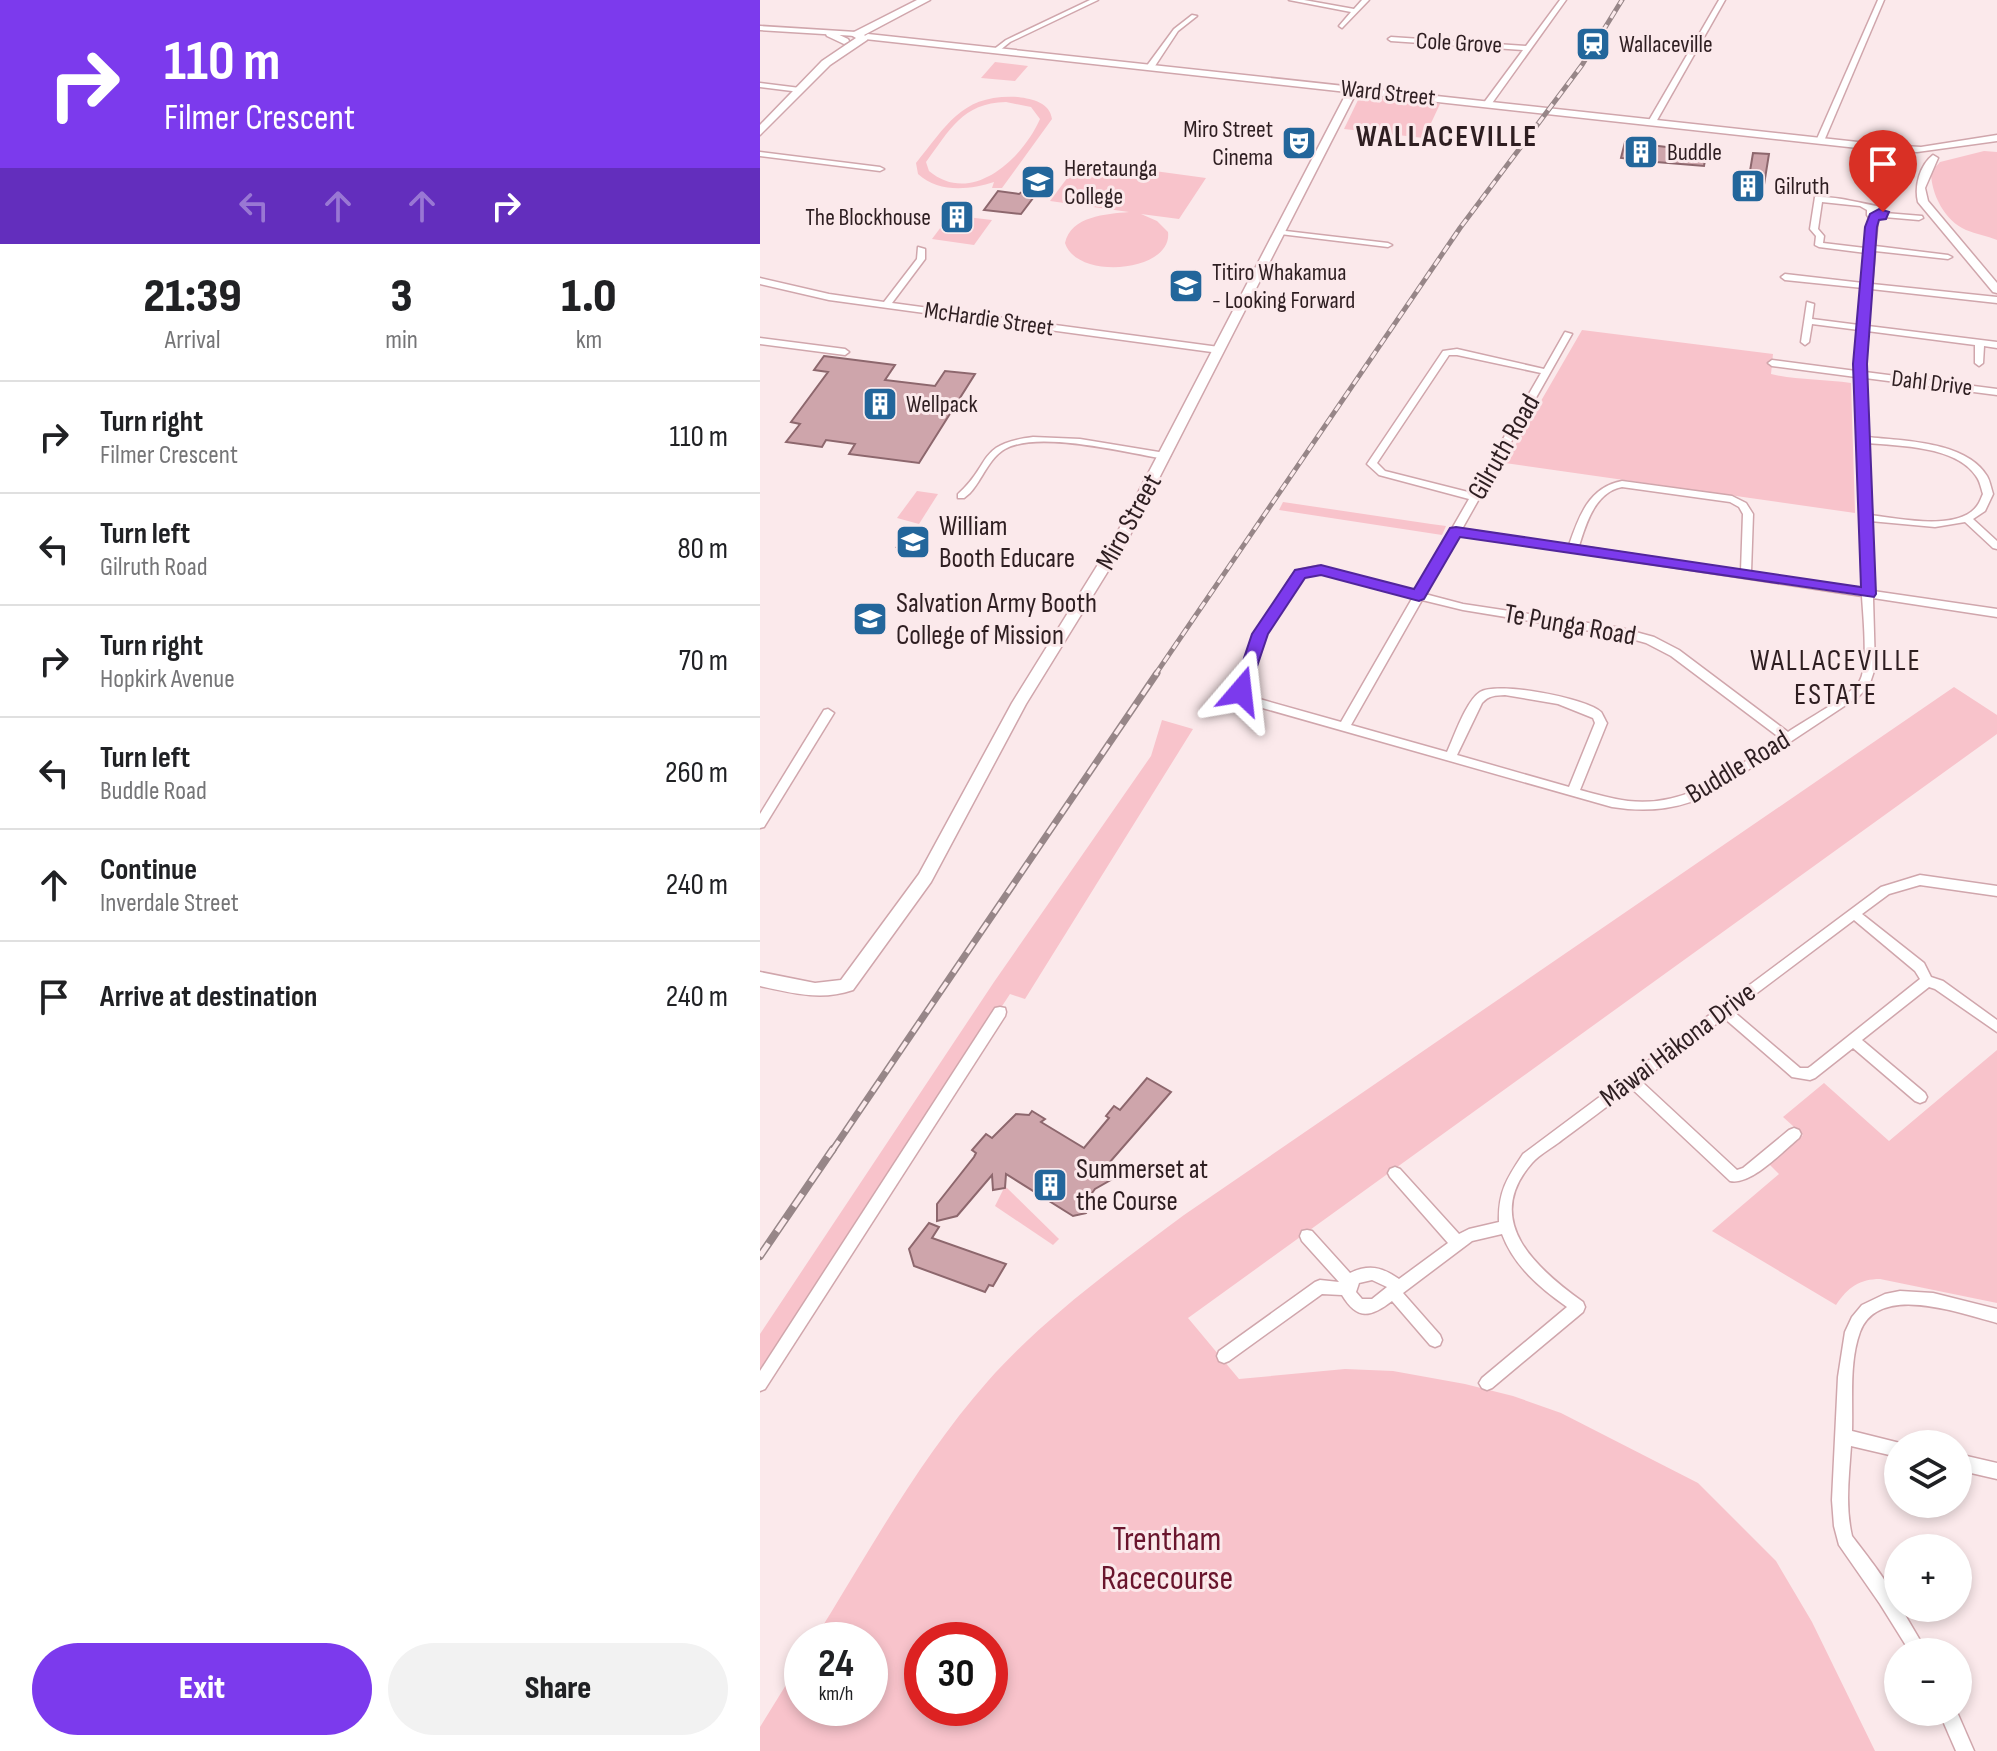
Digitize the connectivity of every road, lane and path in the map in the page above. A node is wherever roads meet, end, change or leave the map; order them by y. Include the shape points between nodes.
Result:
1 (925, 0) edge
2 (936, 0) edge
3 (1095, 0) edge
4 (1292, 0) edge
5 (1366, 0) edge
6 (1563, 0) edge
7 (1722, 0) edge
8 (1881, 0) edge
9 (1355, 11) junction
10 (1194, 16) dead end
11 (1342, 26) dead end
12 (760, 28) edge
13 (831, 34) junction
14 (865, 34) junction
15 (1391, 39) dead end
16 (844, 41) junction
17 (1528, 48) junction
18 (997, 50) junction
19 (826, 63) junction
20 (1150, 67) junction
21 (760, 85) edge
22 (1353, 89) junction
23 (800, 90) junction
24 (1487, 104) junction
25 (1652, 122) junction
26 (760, 132) edge
27 (1995, 137) edge
28 (1820, 141) junction
29 (760, 154) edge
30 (1923, 154) junction
31 (880, 169) dead end
32 (1819, 185) dead end
33 (1818, 199) junction
34 (1877, 214) junction
35 (1919, 218) dead end
36 (1280, 232) junction
37 (1388, 245) dead end
38 (1819, 245) junction
39 (921, 249) dead end
40 (1869, 250) junction
41 (1948, 257) dead end
42 (1817, 259) dead end
43 (1785, 277) dead end
44 (760, 281) edge
45 (1867, 287) junction
46 (1997, 290) edge
47 (1997, 300) edge
48 (1810, 304) dead end
49 (886, 305) junction
50 (1808, 321) junction
51 (1863, 328) junction
52 (1569, 338) dead end
53 (760, 341) edge
54 (1805, 342) dead end
55 (1980, 343) junction
56 (1997, 345) edge
57 (1219, 350) junction
58 (845, 352) dead end
59 (1772, 363) dead end
60 (1979, 363) dead end
61 (1547, 372) junction
62 (1861, 375) junction
63 (1997, 392) edge
64 (1863, 440) junction
65 (1165, 456) junction
66 (961, 496) dead end
67 (1475, 497) junction
68 (1865, 517) junction
69 (1967, 519) junction
70 (1456, 531) junction
71 (1997, 546) edge
72 (1573, 549) junction
73 (1746, 575) junction
74 (1869, 594) junction
75 (1419, 595) junction
76 (1997, 613) edge
77 (828, 713) dead end
78 (1344, 727) junction
79 (1788, 738) junction
80 (1450, 757) junction
81 (1573, 792) junction
82 (766, 803) edge
83 (760, 824) edge
84 (1997, 891) edge
85 (1853, 913) junction
86 (760, 979) edge
87 (1927, 981) junction
88 (1724, 1011) junction
89 (1000, 1012) dead end
90 (1997, 1027) edge
91 (1853, 1040) junction
92 (1631, 1080) junction
93 (1920, 1097) dead end
94 (1794, 1134) dead end
95 (1395, 1173) dead end
96 (1506, 1227) junction
97 (1307, 1236) dead end
98 (1457, 1243) junction
99 (1350, 1285) junction
100 (1395, 1290) junction
101 (1997, 1316) edge
102 (1435, 1340) dead end
103 (1224, 1356) dead end
104 (1487, 1383) dead end
105 (760, 1384) edge
106 (1844, 1437) junction
107 (1884, 1446) edge
108 (1972, 1465) edge
109 (1997, 1471) edge
110 (1910, 1638) edge
111 (1954, 1726) edge
112 (1965, 1751) edge

1 - 14 main road
2 - 14 main road
3 - 18 street
4 - 9 street
5 - 9 street
6 - 17 street
7 - 25 street
8 - 28 street
9 - 11 street
10 - 20 street via 1176,30
12 - 13 street
13 - 14 street
13 - 16 main road
14 - 16 main road
14 - 18 street, Ward Street
14 - 19 main road
15 - 17 street, Cole Grove
16 - 19 main road
17 - 24 street
18 - 20 street, Ward Street
19 - 23 main road
20 - 22 street, Ward Street
21 - 23 street
22 - 24 street, Ward Street
22 - 36 street, Miro Street
23 - 26 main road
24 - 25 street, Ward Street
25 - 28 street, Ward Street
27 - 30 street, Ward Street
28 - 30 street, Ward Street
29 - 31 street
30 - 46 street via 1920,196 1928,212
32 - 33 street
33 - 34 street via 1859,203
33 - 38 street via 1814,229
34 - 35 street
34 - 40 street, Buddle Road
36 - 37 street
36 - 57 street, Miro Street
38 - 40 street
38 - 42 street
39 - 49 street via 921,259
40 - 41 street
40 - 45 street, Buddle Road
43 - 45 street
44 - 49 street, McHardie Street
45 - 47 street
45 - 51 street, Buddle Road
48 - 50 street
49 - 57 street, McHardie Street
50 - 51 street
50 - 54 street
51 - 55 street
51 - 62 street, Buddle Road
52 - 61 street, Gilruth Road
53 - 58 street
55 - 56 street
55 - 60 street
57 - 65 street, Miro Street
59 - 62 street, Dahl Drive
61 - 67 street, Gilruth Road
61 - 67 street via 1446,353 1372,464 1382,473
62 - 63 street, Dahl Drive
62 - 64 street, Buddle Road
64 - 68 street, Buddle Road
64 - 69 street via 1935,448 1969,464 1982,477 1988,494 1981,509
65 - 66 street via 1030,438 999,449
65 - 86 street, Miro Street via 1122,537 1004,729 925,878 847,985 831,991
67 - 70 street, Gilruth Road
68 - 69 street via 1939,524
68 - 74 street, Buddle Road
69 - 71 street
70 - 72 street
70 - 75 street, Gilruth Road
72 - 73 street
72 - 73 street via 1600,492 1609,485 1732,499 1748,514
73 - 74 street
74 - 76 street
74 - 79 street, Buddle Road via 1870,668 1865,683
75 - 78 street, Gilruth Road
75 - 78 street, Te Punga Road via 1310,570 1297,576 1262,630 1242,684 1245,697
75 - 79 street, Te Punga Road via 1650,640
77 - 82 street
78 - 80 street, Buddle Road
79 - 81 street, Buddle Road via 1701,795 1677,804 1627,805
80 - 81 street, Buddle Road
80 - 81 street via 1489,691 1581,706 1601,723
82 - 83 street
84 - 85 street, Māwai Hākona Drive via 1920,880 1885,890
85 - 87 street via 1920,967
85 - 88 street, Māwai Hākona Drive
87 - 90 street
87 - 91 street
88 - 91 street via 1797,1073 1810,1074
88 - 92 street, Māwai Hākona Drive
89 - 105 street
91 - 93 street
92 - 94 street via 1735,1177
92 - 96 street, Māwai Hākona Drive via 1528,1158 1507,1191
95 - 98 street
96 - 98 street
96 - 104 street via 1526,1266 1578,1307
97 - 99 street
98 - 100 street
99 - 100 street via 1360,1275 1375,1273
99 - 100 street via 1349,1297 1368,1308
99 - 103 street via 1320,1287
100 - 102 street
101 - 106 street via 1913,1298 1870,1307 1857,1321 1850,1343
106 - 107 street
106 - 110 street via 1840,1512 1845,1539
108 - 109 street
111 - 112 street

